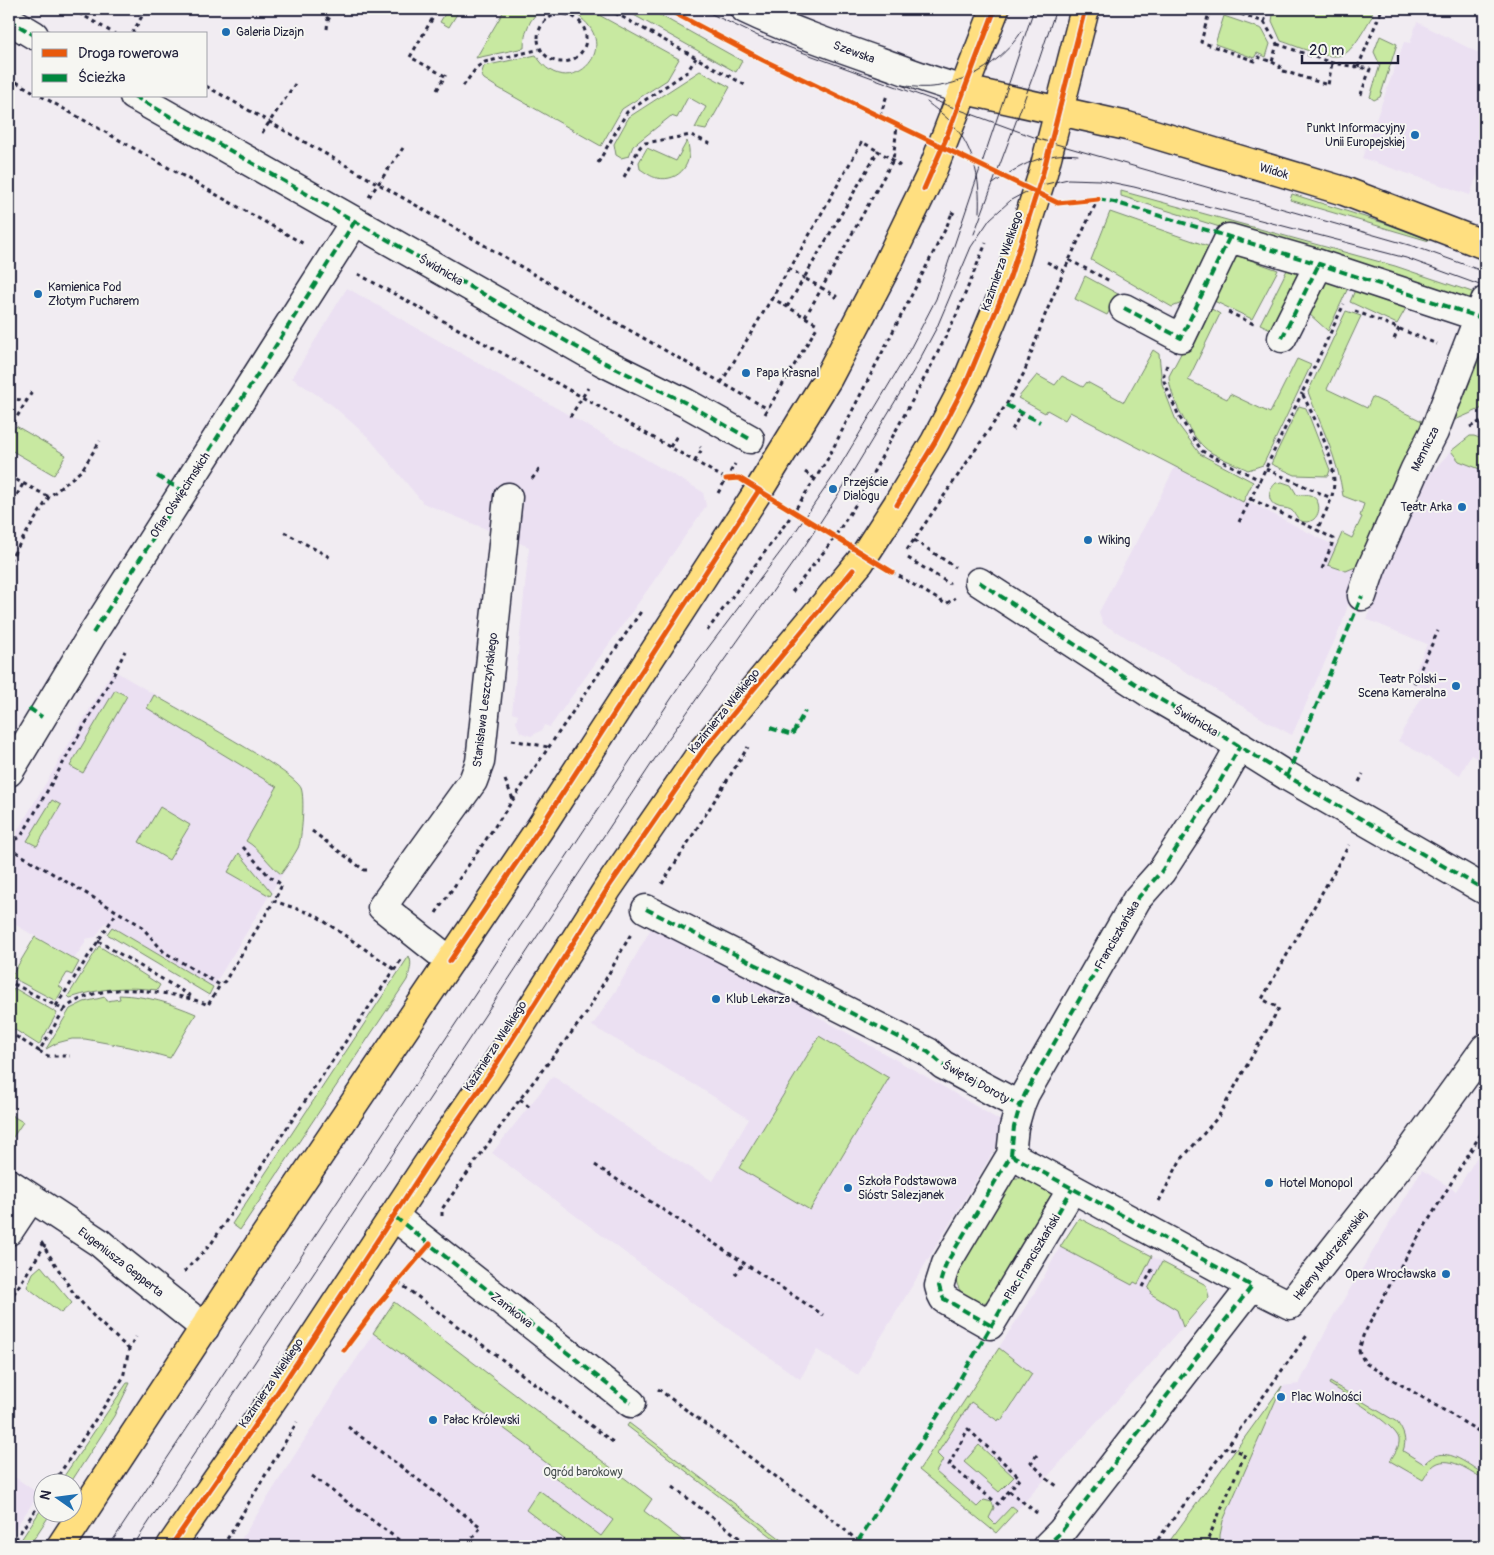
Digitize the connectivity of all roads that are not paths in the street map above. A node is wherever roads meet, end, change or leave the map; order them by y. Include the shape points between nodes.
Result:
1 (745, 9) edge
2 (995, 9) edge
3 (1085, 9) edge
4 (9, 20) edge
5 (32, 34) edge
6 (965, 90) junction
7 (138, 98) edge
8 (1059, 110) junction
9 (355, 221) junction
10 (1485, 245) edge
11 (1319, 264) junction
12 (1124, 308) road end
13 (1482, 309) edge
14 (1282, 338) dead end
15 (750, 439) road end
16 (508, 497) dead end
17 (979, 582) road end
18 (1362, 596) dead end
19 (1240, 746) junction
20 (9, 772) edge
21 (1485, 890) edge
22 (646, 909) road end
23 (450, 962) junction
24 (1485, 1048) edge
25 (1020, 1106) junction
26 (1011, 1155) junction
27 (9, 1183) edge
28 (1072, 1189) junction
29 (31, 1198) junction
30 (394, 1217) junction
31 (12, 1227) edge
32 (1252, 1286) junction
33 (205, 1328) junction
34 (631, 1403) dead end
35 (61, 1546) edge
36 (171, 1546) edge
37 (1047, 1546) edge

1 - 6 street, Szewska via 855,53
2 - 6 main road
3 - 8 main road, Kazimierza Wielkiego
4 - 5 street
6 - 8 main road, Widok
6 - 23 main road via 918,202 841,356 759,490
7 - 9 street, Świdnicka
8 - 10 main road, Widok via 1118,124 1344,191
8 - 30 main road, Kazimierza Wielkiego via 1010,277 967,381 935,442 853,570 704,749 608,888 492,1071
9 - 15 street, Świdnicka via 603,362 686,402
9 - 20 street, Ofiar Oświęcimskich via 93,633
11 - 12 street via 1229,238 1181,338
11 - 13 street
11 - 14 street
13 - 18 street, Mennicza via 1434,432 1371,569
16 - 23 street, Stanisława Leszczyńskiego via 480,762 473,781 382,907
17 - 19 street, Świdnicka via 1154,696
19 - 21 street, Świdnicka
19 - 25 street, Franciszkańska via 1166,864 1137,899
22 - 25 street, Świętej Doroty via 928,1052 944,1065
23 - 33 main road
24 - 32 street, Heleny Modrzejewskiej via 1407,1156 1290,1305
25 - 26 street, Świętej Doroty
26 - 28 street
26 - 28 street, Plac Franciszkański via 946,1264 939,1286 944,1299 990,1325
27 - 29 street, Eugeniusza Gepperta
28 - 32 street
29 - 31 street
29 - 33 street, Eugeniusza Gepperta via 100,1243
30 - 34 street, Zamkowa
30 - 36 main road, Kazimierza Wielkiego
32 - 37 street
33 - 35 main road

